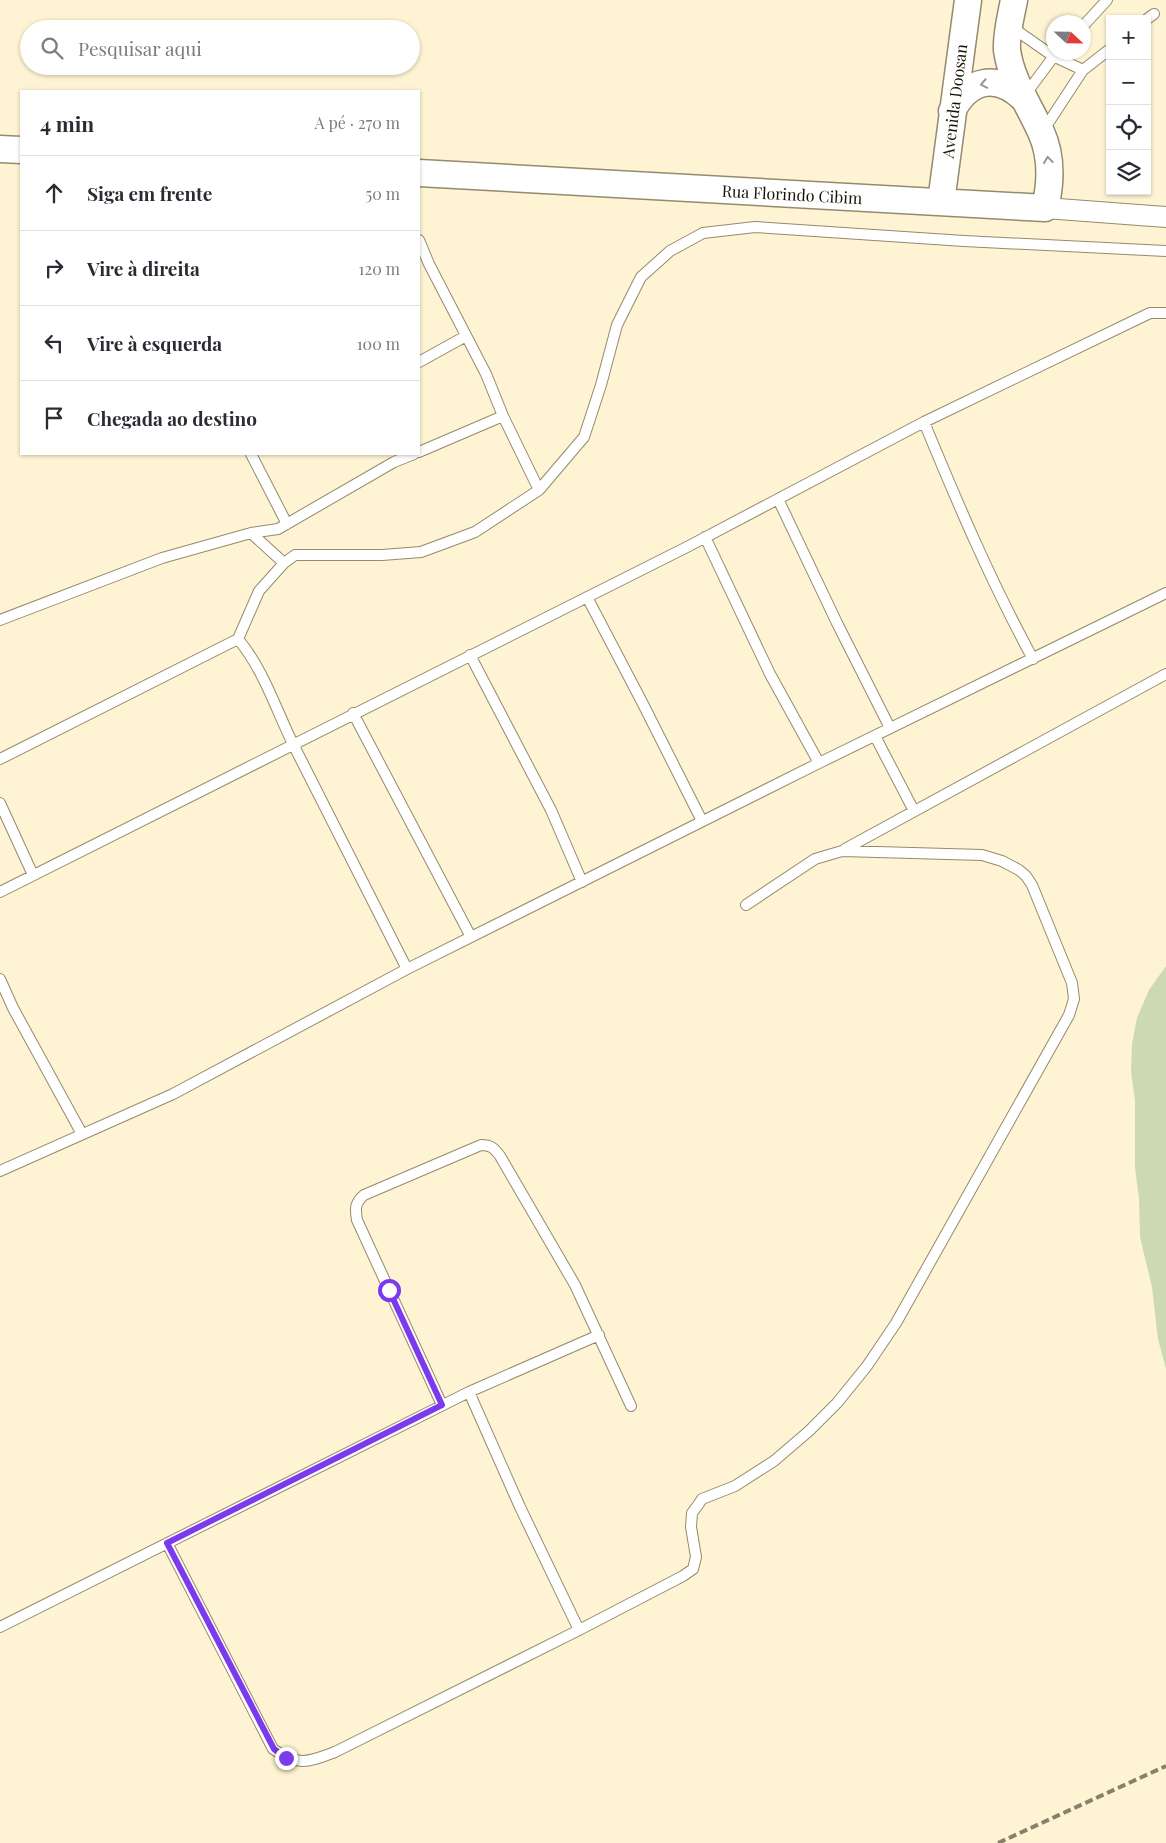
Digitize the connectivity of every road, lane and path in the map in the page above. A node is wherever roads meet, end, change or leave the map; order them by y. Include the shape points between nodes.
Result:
1 (968, 0) edge
2 (1014, 0) edge
3 (1107, 0) edge
4 (1091, 17) edge
5 (1010, 25) junction
6 (1046, 48) edge
7 (1106, 52) edge
8 (1051, 60) edge
9 (1066, 60) edge
10 (1083, 70) junction
11 (1023, 98) junction
12 (952, 112) junction
13 (1042, 133) junction
14 (0, 149) edge
15 (20, 150) edge
16 (420, 173) edge
17 (941, 202) junction
18 (1045, 208) junction
19 (1166, 216) edge
20 (420, 242) edge
21 (1166, 251) edge
22 (1166, 313) edge
23 (466, 336) junction
24 (420, 361) edge
25 (503, 416) junction
26 (924, 422) junction
27 (420, 452) edge
28 (252, 455) edge
29 (408, 455) edge
30 (392, 458) edge
31 (539, 490) junction
32 (778, 499) junction
33 (287, 524) junction
34 (251, 533) junction
35 (705, 537) junction
36 (284, 563) junction
37 (1166, 594) edge
38 (587, 597) junction
39 (0, 620) edge
40 (238, 638) junction
41 (470, 655) junction
42 (1033, 660) junction
43 (1166, 674) edge
44 (354, 713) junction
45 (890, 728) junction
46 (875, 736) junction
47 (293, 744) junction
48 (0, 759) edge
49 (819, 763) junction
50 (0, 803) edge
51 (914, 812) junction
52 (702, 822) junction
53 (842, 851) junction
54 (33, 875) junction
55 (582, 882) junction
56 (0, 892) edge
57 (746, 905) dead end
58 (470, 937) junction
59 (407, 969) junction
60 (0, 979) edge
61 (82, 1134) junction
62 (0, 1171) edge
63 (599, 1335) junction
64 (469, 1392) junction
65 (442, 1405) junction
66 (631, 1406) dead end
67 (167, 1543) junction
68 (0, 1627) edge
69 (579, 1630) junction

1 - 12 street, Avenida Doosan
2 - 5 street
3 - 4 lane
5 - 6 lane
5 - 11 street via 1007,50
7 - 10 lane
8 - 11 lane
9 - 10 lane
10 - 13 lane
11 -> 12 street via 1012,88 984,83 970,88 959,98
11 - 13 street
12 - 17 street, Avenida Doosan
18 -> 13 street via 1050,188 1048,156
14 - 15 street
16 - 17 street, Rua Florindo Cibim
17 - 18 street, Rua Florindo Cibim
18 - 19 street, Rua Florindo Cibim
20 - 23 lane
21 - 31 lane via 755,227 703,233 670,251 641,277 617,325 584,437
22 - 26 lane via 1150,313
23 - 24 lane
23 - 25 lane
25 - 27 lane
25 - 31 lane
26 - 32 lane
26 - 42 lane via 998,593
28 - 33 lane
29 - 30 lane
30 - 33 lane
31 - 36 lane via 475,532 421,552 295,555
32 - 35 lane
32 - 45 lane
33 - 34 lane via 278,529
34 - 36 lane
34 - 39 lane via 162,558
35 - 38 lane
35 - 49 lane via 770,674
36 - 40 lane via 259,590
37 - 42 lane
38 - 41 lane
38 - 52 lane
40 - 47 lane via 259,669
40 - 48 lane
41 - 44 lane
41 - 55 lane via 551,810
42 - 45 lane
43 - 51 lane
44 - 47 lane
44 - 58 lane
45 - 46 lane
46 - 49 lane
46 - 51 lane
47 - 54 lane
47 - 59 lane
49 - 52 lane
50 - 54 lane
51 - 53 lane
52 - 55 lane
53 - 57 lane via 815,859
53 - 69 lane via 982,855 1019,870 1032,884 1072,983 1074,998 1069,1015 896,1323 867,1366 809,1431 774,1461 735,1486 702,1499 692,1513 696,1557 692,1568 683,1576
54 - 56 lane
55 - 58 lane
58 - 59 lane
59 - 61 lane via 173,1094
60 - 61 lane
61 - 62 lane
63 - 64 lane
63 - 65 lane via 551,1242 494,1147 481,1146 364,1195 355,1208 357,1220
63 - 66 lane
64 - 65 lane
64 - 69 lane
65 - 67 lane
67 - 68 lane
67 - 69 lane via 274,1749 286,1758 302,1762 335,1752

